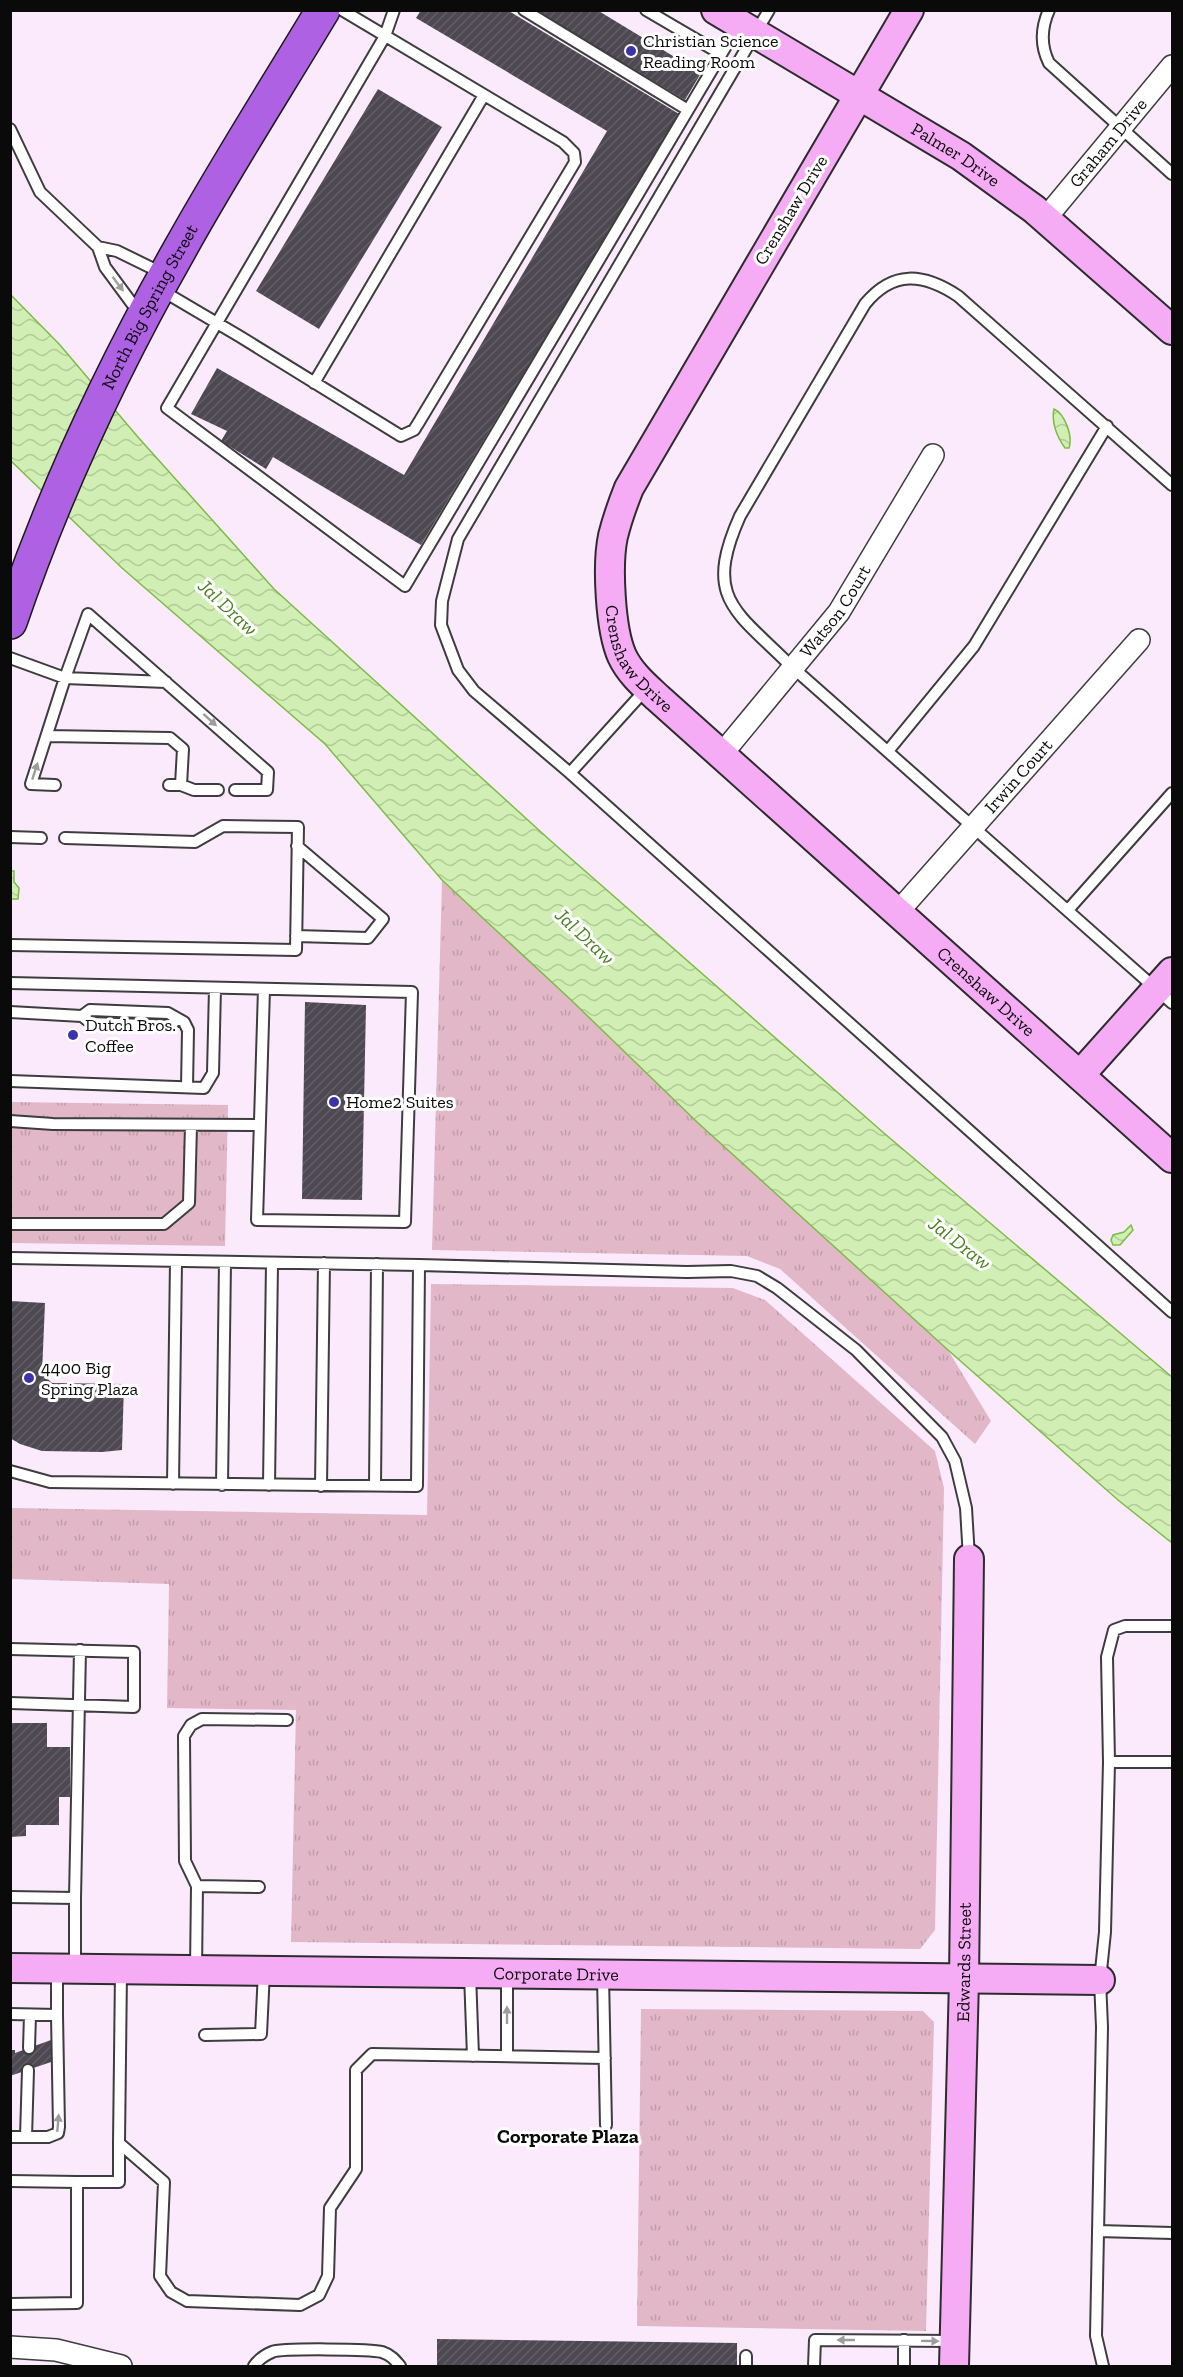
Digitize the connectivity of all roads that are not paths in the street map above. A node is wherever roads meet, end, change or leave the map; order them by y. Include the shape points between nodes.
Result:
1 (323, 10) edge
2 (342, 10) edge
3 (394, 10) edge
4 (524, 10) edge
5 (646, 10) edge
6 (909, 10) edge
7 (1050, 10) edge
8 (744, 20) edge
9 (385, 36) junction
10 (721, 54) junction
11 (1173, 66) edge
12 (484, 95) junction
13 (859, 95) junction
14 (688, 110) junction
15 (1121, 128) junction
16 (10, 129) edge
17 (1173, 174) edge
18 (1045, 219) junction
19 (98, 247) junction
20 (162, 282) junction
21 (143, 318) junction
22 (217, 323) junction
23 (1173, 330) edge
24 (314, 383) junction
25 (1107, 426) junction
26 (933, 455) dead end
27 (1173, 485) edge
28 (10, 622) edge
29 (1140, 640) dead end
30 (10, 658) edge
31 (794, 668) junction
32 (65, 678) junction
33 (166, 682) junction
34 (647, 687) junction
35 (47, 736) junction
36 (888, 751) junction
37 (721, 755) junction
38 (570, 773) junction
39 (55, 784) dead end
40 (169, 785) dead end
41 (182, 785) junction
42 (218, 790) dead end
43 (235, 790) dead end
44 (1173, 793) edge
45 (974, 826) junction
46 (10, 837) edge
47 (41, 838) dead end
48 (65, 838) dead end
49 (297, 846) junction
50 (1068, 910) junction
51 (897, 913) junction
52 (296, 936) junction
53 (10, 945) edge
54 (10, 983) edge
55 (215, 987) junction
56 (1168, 988) edge
57 (264, 989) junction
58 (10, 1012) edge
59 (1080, 1075) junction
60 (10, 1081) edge
61 (187, 1088) junction
62 (10, 1121) edge
63 (191, 1125) junction
64 (260, 1125) junction
65 (1173, 1158) edge
66 (10, 1224) edge
67 (10, 1258) edge
68 (176, 1261) junction
69 (225, 1262) junction
70 (273, 1263) junction
71 (324, 1263) junction
72 (377, 1264) junction
73 (419, 1265) junction
74 (1173, 1312) edge
75 (10, 1470) edge
76 (173, 1484) junction
77 (222, 1485) junction
78 (269, 1485) junction
79 (321, 1486) junction
80 (375, 1486) junction
81 (969, 1559) joint
82 (1173, 1626) edge
83 (10, 1649) edge
84 (80, 1650) junction
85 (10, 1703) edge
86 (78, 1705) junction
87 (287, 1720) dead end
88 (1109, 1761) junction
89 (1173, 1762) edge
90 (197, 1886) junction
91 (259, 1887) dead end
92 (10, 1897) edge
93 (75, 1898) junction
94 (10, 1968) edge
95 (66, 1969) junction
96 (121, 1969) junction
97 (196, 1970) junction
98 (264, 1971) junction
99 (470, 1974) junction
100 (507, 1974) junction
101 (603, 1976) junction
102 (964, 1980) junction
103 (1100, 1980) junction
104 (10, 2014) edge
105 (30, 2014) junction
106 (57, 2015) junction
107 (205, 2035) dead end
108 (29, 2048) dead end
109 (473, 2056) junction
110 (507, 2056) junction
111 (605, 2058) junction
112 (28, 2070) dead end
113 (606, 2125) dead end
114 (10, 2137) edge
115 (26, 2137) junction
116 (119, 2143) junction
117 (10, 2181) edge
118 (77, 2182) junction
119 (1098, 2231) junction
120 (1173, 2233) edge
121 (10, 2304) edge
122 (904, 2340) junction
123 (10, 2347) edge
124 (955, 2354) edge
125 (121, 2367) edge
126 (254, 2367) edge
127 (400, 2367) edge
128 (814, 2367) edge
129 (904, 2367) edge
130 (1103, 2367) edge

1 - 20 highway, North Big Spring Street
2 - 9 lane
3 - 9 lane
4 - 14 lane
5 - 10 lane
6 - 13 street, Crenshaw Drive
7 - 15 lane via 1042,39 1049,63
8 - 10 lane
8 - 13 street, Palmer Drive
8 - 38 lane via 458,539 442,602 441,625 458,670 474,691
9 - 12 lane
9 - 22 lane
10 - 14 lane
11 - 15 street, Graham Drive
12 - 24 lane
12 - 24 lane via 571,147 575,162 414,430 401,436
13 - 18 street, Palmer Drive via 948,147
13 - 34 street, Crenshaw Drive via 650,451 620,511 611,548 614,630 633,674
14 - 22 lane via 405,586 167,408
15 - 17 lane
15 - 18 street, Graham Drive
16 - 19 lane via 40,192
18 - 23 street, Palmer Drive
19 - 20 lane via 117,251
19 -> 21 lane via 105,267
20 - 21 highway, North Big Spring Street
20 - 22 lane
21 - 28 highway, North Big Spring Street via 78,450
22 - 24 lane
25 - 27 lane
25 - 31 lane via 947,289 916,279 896,280 882,287 865,304 740,516 726,555 724,582 734,609
25 - 36 lane via 974,646
26 - 31 street, Watson Court via 850,596
29 - 45 street, Irwin Court
30 - 32 lane
31 - 36 lane
31 - 37 street, Watson Court
32 - 33 lane
32 - 33 lane via 88,614
32 - 35 lane
33 -> 43 lane via 268,772 267,790
34 - 37 street, Crenshaw Drive
34 - 38 lane
39 -> 35 lane via 31,784
35 - 41 lane via 170,738 183,749
36 - 45 lane
37 - 51 street, Crenshaw Drive
38 - 74 lane
40 - 41 lane
41 - 42 lane via 194,790
44 - 50 lane
45 - 50 lane
45 - 51 street, Irwin Court
46 - 47 lane
48 - 49 lane via 195,842 223,826 298,827
49 - 52 lane
49 - 52 lane via 383,919 368,938
50 - 56 lane
51 - 59 street, Crenshaw Drive
52 - 53 lane via 296,950
54 - 55 lane
55 - 57 lane
55 - 61 lane via 213,1073 204,1088
56 - 59 street
57 - 64 lane
57 - 64 lane via 412,992 405,1222 257,1220
58 - 61 lane via 82,1016 90,1010 168,1013 188,1030
59 - 65 street, Crenshaw Drive
60 - 61 lane
62 - 63 lane
63 - 64 lane
63 - 66 lane via 189,1203 164,1224
67 - 68 lane
68 - 69 lane
68 - 76 lane
69 - 70 lane
69 - 77 lane
70 - 71 lane
70 - 78 lane
71 - 72 lane
71 - 79 lane
72 - 73 lane
72 - 80 lane
73 - 80 lane via 417,1486
73 - 81 lane via 731,1271 757,1276 856,1350 942,1437 955,1461 962,1489
75 - 76 lane via 50,1482
76 - 77 lane
77 - 78 lane
78 - 79 lane
79 - 80 lane
81 - 102 street, Edwards Street
82 - 88 lane via 1125,1626 1114,1630 1107,1657
83 - 84 lane
84 - 86 lane
84 - 86 lane via 134,1652 134,1707
85 - 86 lane
86 - 93 lane
87 - 90 lane via 202,1719 191,1725 184,1736 184,1861
88 - 89 lane
88 - 103 lane via 1105,1932
90 - 91 lane
90 - 97 lane
92 - 93 lane
93 - 95 lane
94 - 95 street, Corporate Drive
95 - 96 street, Corporate Drive
95 - 106 lane
96 - 97 street, Corporate Drive
96 - 116 lane
97 - 98 street, Corporate Drive
98 - 99 street, Corporate Drive
98 - 107 lane via 261,2034
99 - 100 street, Corporate Drive
99 - 109 lane
100 - 101 street, Corporate Drive
110 -> 100 lane
101 - 102 street, Corporate Drive
101 - 111 lane
102 - 103 street, Corporate Drive
102 - 124 street, Edwards Street
103 - 119 lane
104 - 105 lane
105 - 106 lane
105 - 108 lane
115 -> 106 lane via 54,2136 59,2127
109 - 110 lane
109 - 116 lane via 372,2054 356,2070 356,2169 330,2208 328,2276 319,2295 300,2306 187,2301 171,2292 160,2276 164,2182
110 - 111 lane
111 - 113 lane
112 - 115 lane
114 - 115 lane
116 - 118 lane via 118,2182
117 - 118 lane
118 - 121 lane via 77,2303
119 - 120 lane
119 - 130 lane via 1096,2336
122 -> 124 lane
122 -> 128 lane via 815,2340
122 - 129 lane
123 - 125 street via 56,2350
126 - 127 lane via 273,2351 294,2349 381,2351 394,2358

